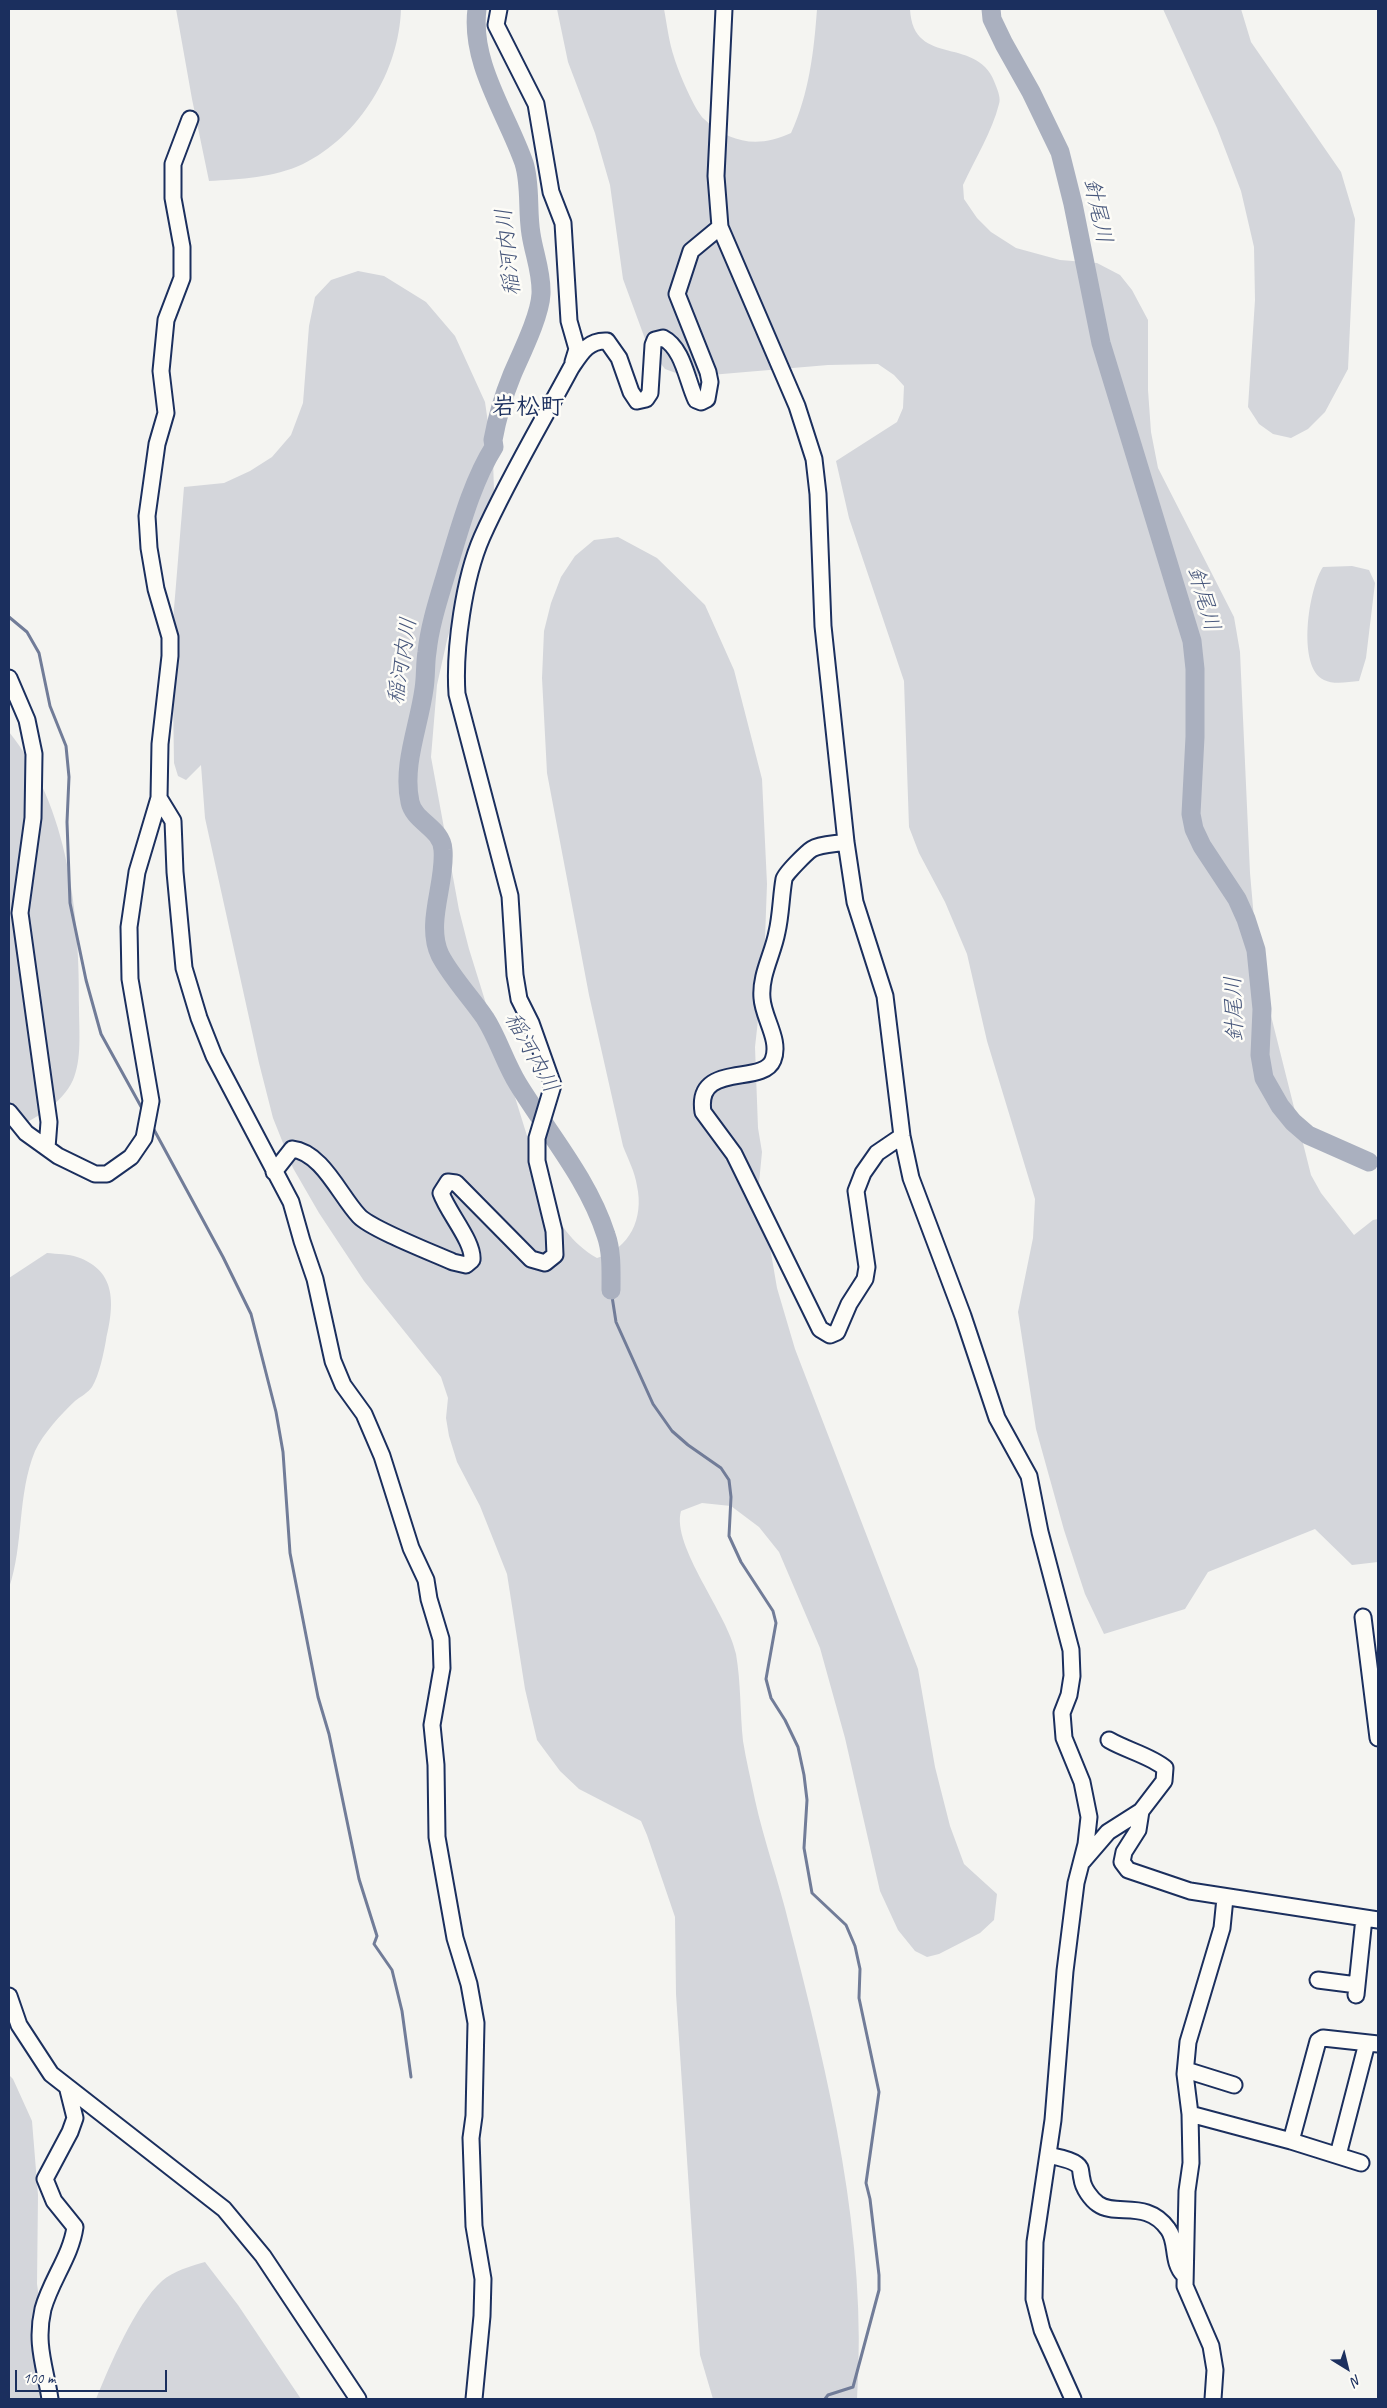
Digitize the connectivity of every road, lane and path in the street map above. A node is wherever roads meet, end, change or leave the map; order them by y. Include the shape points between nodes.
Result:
1 (499, 9) edge
2 (724, 9) edge
3 (190, 119) dead end
4 (720, 227) junction
5 (571, 368) junction
6 (9, 678) edge
7 (159, 798) junction
8 (846, 842) junction
9 (9, 1112) edge
10 (902, 1136) junction
11 (47, 1148) junction
12 (274, 1172) junction
13 (1363, 1617) dead end
14 (1378, 1738) edge
15 (1109, 1740) dead end
16 (1141, 1811) junction
17 (1081, 1864) junction
18 (1225, 1898) junction
19 (1371, 1919) edge
20 (1318, 1980) dead end
21 (9, 1996) edge
22 (1373, 2044) edge
23 (1186, 2070) junction
24 (1234, 2085) dead end
25 (68, 2090) junction
26 (1190, 2114) junction
27 (1291, 2141) junction
28 (1048, 2155) junction
29 (1338, 2155) junction
30 (1361, 2163) dead end
31 (1185, 2276) junction
32 (50, 2399) edge
33 (358, 2399) edge
34 (474, 2399) edge
35 (1073, 2399) edge
36 (1212, 2399) edge

1 - 5 street via 496,25 536,104 551,192 563,223 569,321 577,349
2 - 4 street via 716,176
3 - 7 street via 173,164 173,198 182,247 182,278 166,320 161,371 166,413 157,444 147,516 156,589 170,637 160,744
4 - 5 street via 691,251 677,294 708,372 707,399 696,400 676,350 663,338 655,340 653,345 653,375 646,399 637,401 619,358 607,341 596,341 587,347
4 - 8 street via 798,406 814,459 823,626
5 - 12 street via 481,538 458,641 456,674 462,713 510,896 515,975 520,999 553,1085 538,1138 536,1161 556,1247 555,1255 545,1263 531,1259 456,1183 448,1182 441,1193 473,1251 472,1260 466,1265 453,1262 360,1217 316,1160 302,1150 292,1149
6 - 11 street via 27,720 34,754 32,818 20,913 49,1122
7 - 11 street via 137,872 129,926 130,979 151,1101 144,1138 131,1157 108,1174 95,1174
7 - 12 street via 173,821 184,968 199,1018 214,1056
8 - 10 street via 855,902 885,996
8 - 10 street via 813,848 785,877 777,932 761,999 776,1051 772,1063 762,1070 723,1078 708,1089 702,1103 704,1112 734,1154 820,1329 830,1335 837,1332 865,1279 867,1267 856,1191 876,1153
9 - 11 street via 26,1133
10 - 17 street via 911,1178 998,1418 1029,1476 1071,1650 1072,1676 1062,1713 1064,1738 1082,1782 1089,1817
12 - 34 street via 291,1202 316,1279 334,1361 343,1385 364,1414 382,1456 411,1548 426,1580 441,1639 442,1668 432,1725 437,1837 455,1938 469,1984 476,2023 471,2138 474,2226 483,2279
13 - 14 street
15 - 16 street via 1157,1761 1164,1768 1164,1780
16 - 17 street via 1108,1832
16 - 18 street via 1138,1830 1124,1852 1122,1862 1128,1870 1190,1891
17 - 28 street via 1065,1971
18 - 19 street
18 - 23 street via 1222,1928 1188,2042
19 - 20 street via 1356,1990
21 - 25 street via 19,2025 51,2074
22 - 27 street via 1323,2038 1318,2041
22 - 29 street
23 - 24 street
23 - 26 street
25 - 32 street via 74,2118 46,2178 54,2201 75,2227 73,2244 44,2308 39,2336 41,2362
25 - 33 street via 224,2209 263,2256
26 - 27 street
26 - 31 street via 1191,2163 1187,2191
27 - 29 street
28 - 31 street via 1080,2167 1083,2184 1097,2204 1105,2208 1139,2210 1164,2224 1169,2230 1177,2268
28 - 35 street via 1035,2242 1034,2299 1042,2330
29 - 30 street
31 - 36 street via 1184,2286 1211,2346 1215,2370

